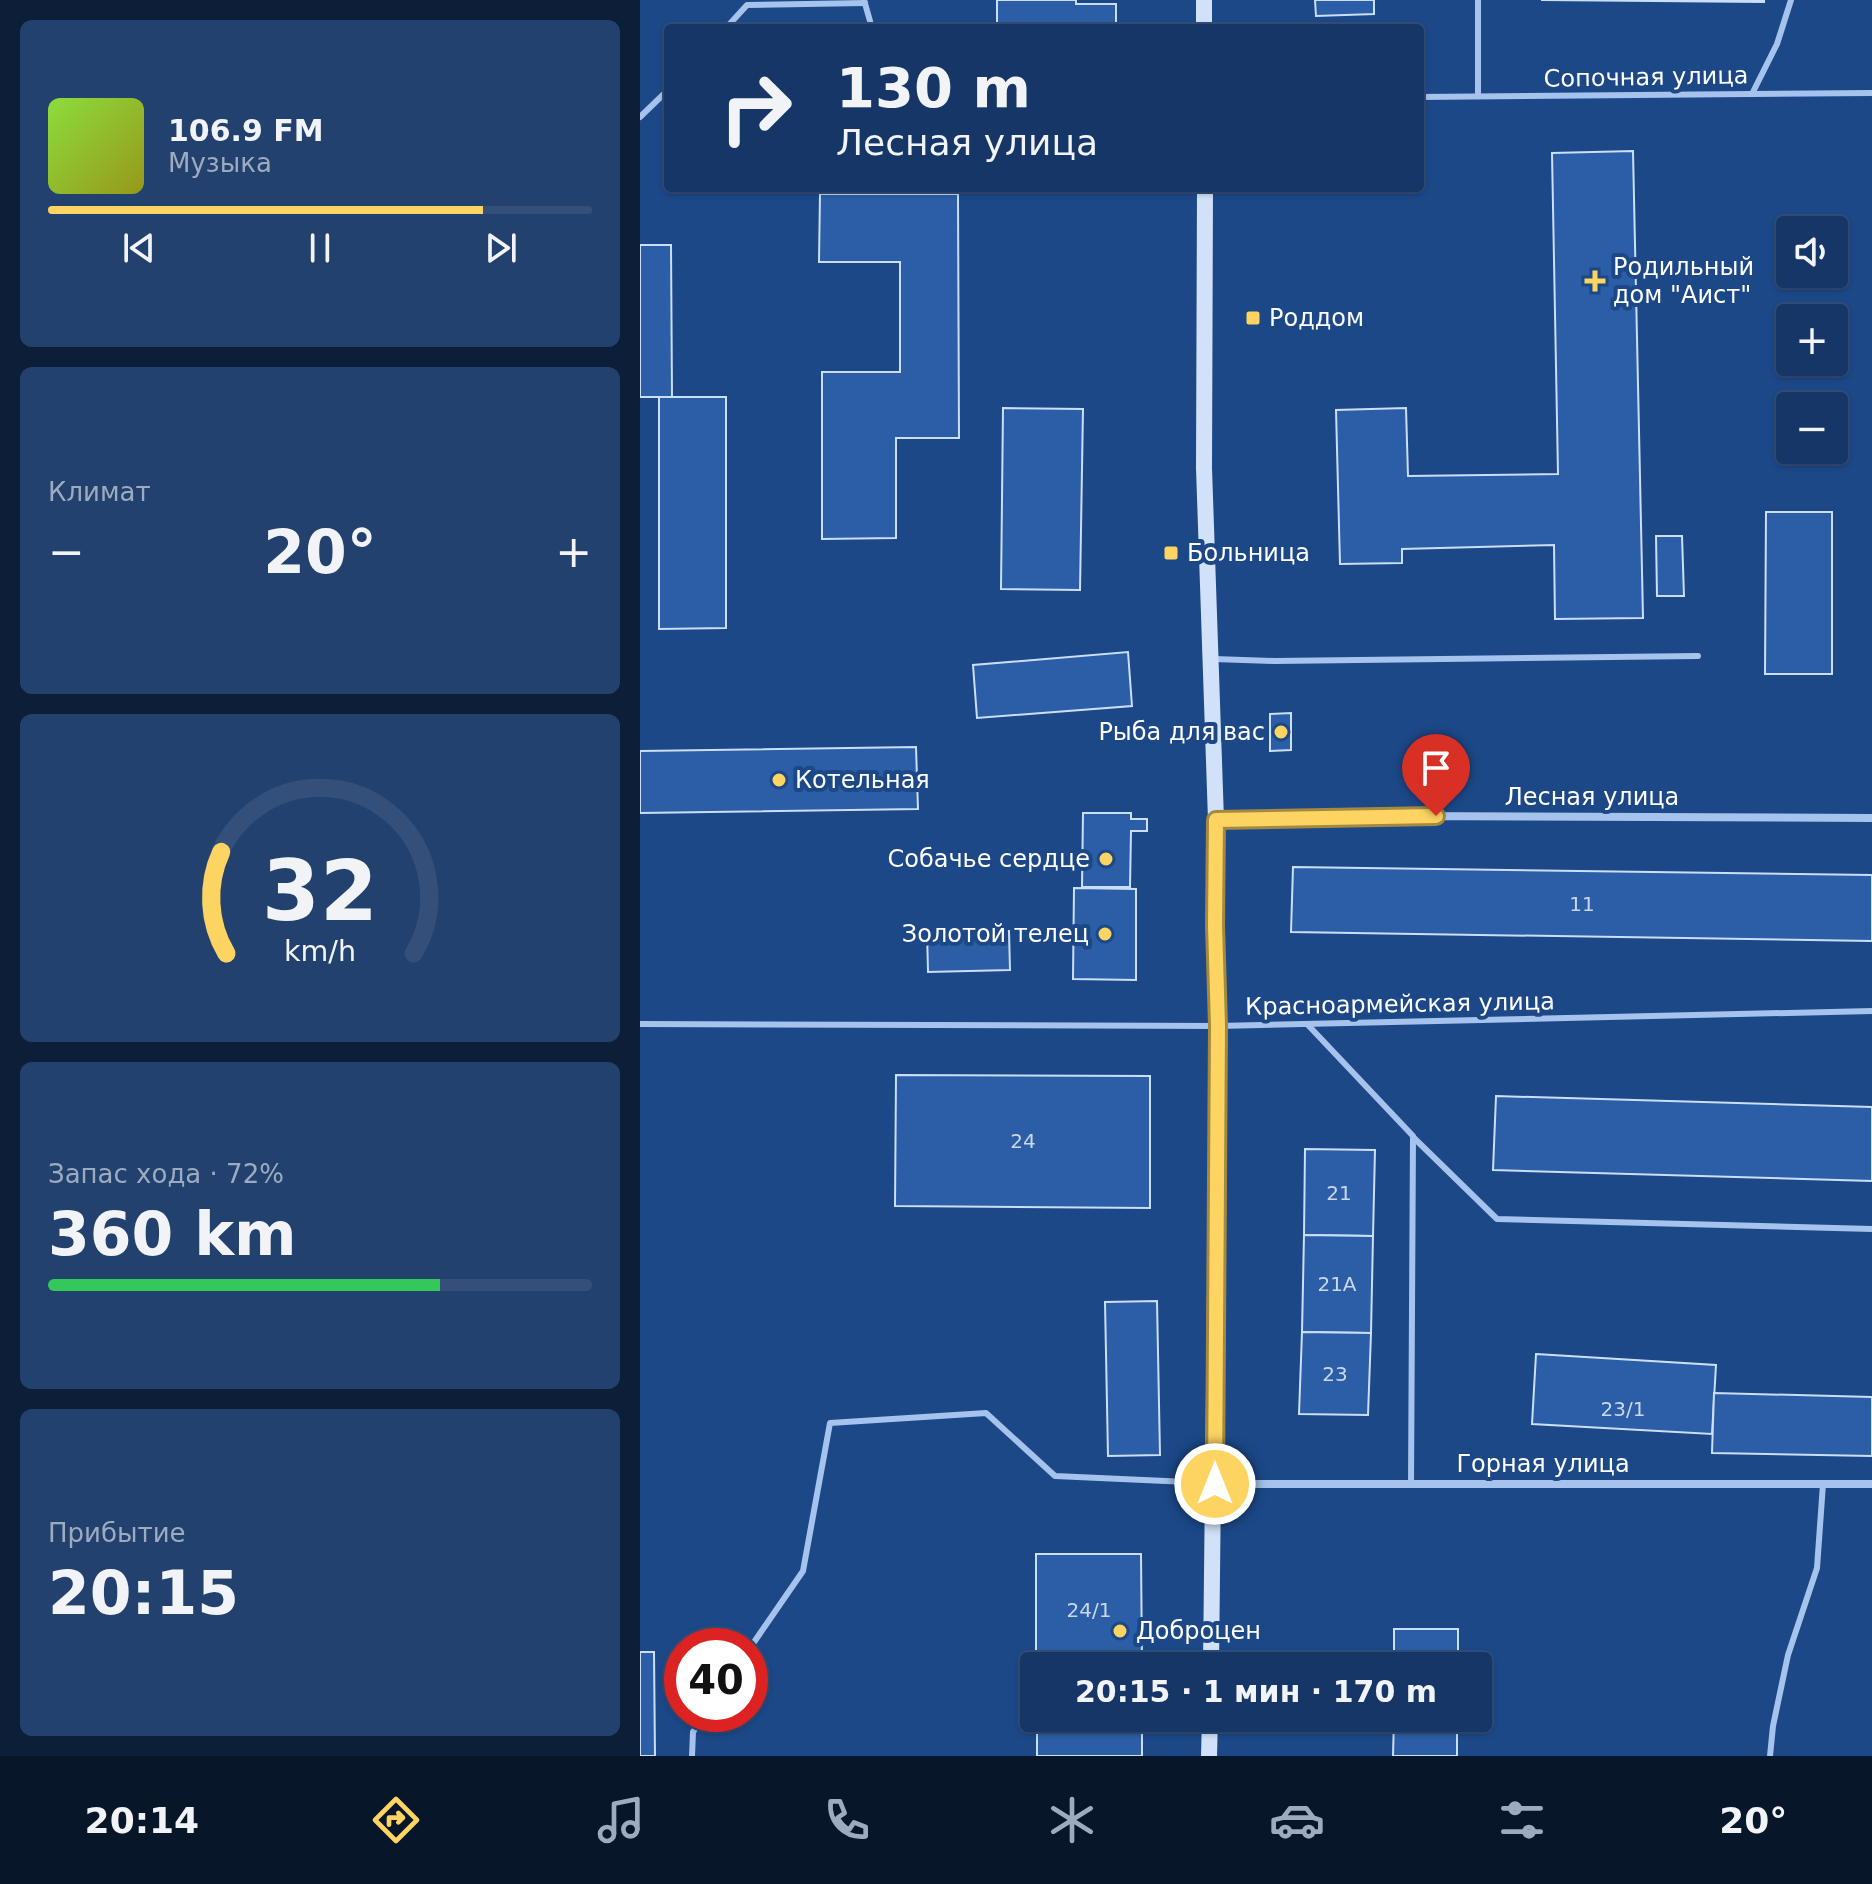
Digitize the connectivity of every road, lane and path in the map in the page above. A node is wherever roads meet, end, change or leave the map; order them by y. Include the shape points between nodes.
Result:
1 (1204, 0) edge
2 (1478, 0) edge
3 (1791, 0) edge
4 (864, 2) edge
5 (730, 24) edge
6 (871, 24) edge
7 (1204, 24) edge
8 (1872, 93) edge
9 (664, 94) edge
10 (1752, 94) junction
11 (1478, 96) junction
12 (1424, 97) edge
13 (640, 117) edge
14 (1205, 192) edge
15 (1698, 656) dead end
16 (1210, 658) junction
17 (1872, 818) edge
18 (1216, 820) junction
19 (1872, 1011) edge
20 (640, 1024) edge
21 (1308, 1025) junction
22 (1218, 1026) junction
23 (1413, 1136) junction
24 (1872, 1229) edge
25 (1215, 1484) junction
26 (1411, 1484) junction
27 (1823, 1484) junction
28 (1872, 1484) edge
29 (764, 1628) edge
30 (1211, 1652) edge
31 (693, 1732) edge
32 (1210, 1732) edge
33 (692, 1756) edge
34 (1209, 1756) edge
35 (1770, 1756) edge

1 - 7 street
2 - 11 lane
3 - 10 lane
4 - 5 lane via 747,5
4 - 6 lane
8 - 10 lane, Сопочная улица
9 - 13 lane
10 - 11 lane, Сопочная улица
11 - 12 lane, Сопочная улица
14 - 16 street
15 - 16 lane
16 - 18 street
17 - 18 street, Лесная улица
18 - 22 street
19 - 21 lane, Красноармейская улица
20 - 22 lane, Красноармейская улица
21 - 22 lane, Красноармейская улица
21 - 23 lane
22 - 25 street
23 - 24 lane via 1497,1219
23 - 26 lane
25 - 26 street, Горная улица
25 - 29 lane via 1055,1476 986,1413 830,1423 803,1571
25 - 30 street
26 - 27 street, Горная улица
27 - 28 street, Горная улица
27 - 35 lane via 1817,1568 1788,1655
31 - 33 lane
32 - 34 street

